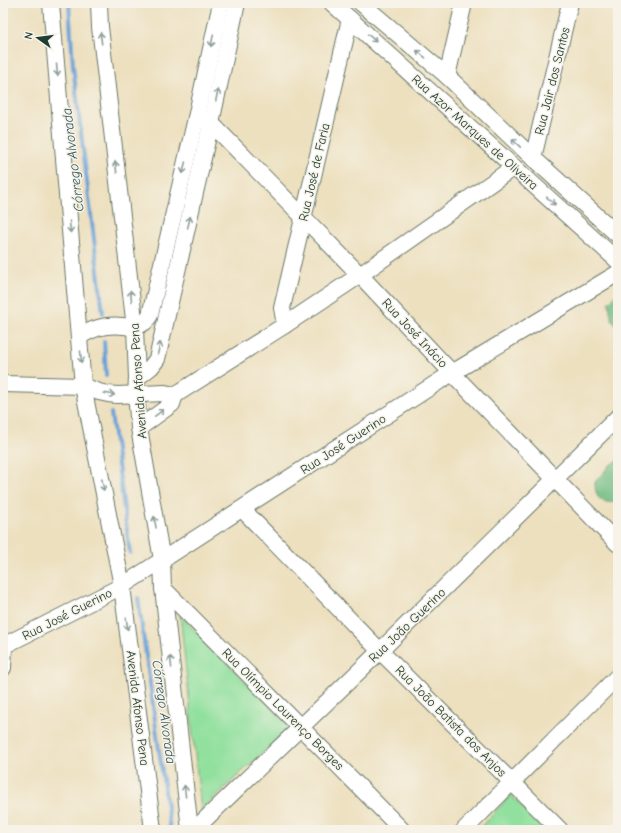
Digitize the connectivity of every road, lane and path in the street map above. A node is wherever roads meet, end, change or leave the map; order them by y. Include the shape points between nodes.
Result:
1 (51, 3) edge
2 (99, 3) edge
3 (220, 3) edge
4 (237, 3) edge
5 (332, 3) edge
6 (361, 3) edge
7 (464, 3) edge
8 (570, 3) edge
9 (350, 19) junction
10 (447, 76) junction
11 (196, 118) junction
12 (211, 123) junction
13 (533, 158) junction
14 (514, 167) junction
15 (303, 217) junction
16 (618, 235) edge
17 (618, 261) edge
18 (618, 273) edge
19 (360, 275) junction
20 (285, 325) junction
21 (135, 328) junction
22 (79, 337) junction
23 (452, 373) junction
24 (3, 384) edge
25 (83, 386) junction
26 (136, 386) junction
27 (175, 395) junction
28 (618, 417) edge
29 (139, 428) junction
30 (556, 479) junction
31 (242, 509) junction
32 (618, 544) edge
33 (162, 560) junction
34 (122, 586) junction
35 (163, 588) junction
36 (4, 646) edge
37 (380, 651) junction
38 (3, 668) edge
39 (618, 676) edge
40 (301, 727) junction
41 (512, 781) junction
42 (199, 828) edge
43 (153, 830) edge
44 (402, 830) edge
45 (464, 830) edge
46 (560, 830) edge

1 -> 22 street
21 -> 2 street, Avenida Afonso Pena
3 -> 11 street
12 -> 4 street
5 - 9 street, Rua Azor Marques de Oliveira
10 -> 6 street, Rua Azor Marques de Oliveira
7 - 10 street
8 - 13 street, Rua Jair dos Santos
9 -> 14 street, Rua Azor Marques de Oliveira
9 - 15 street, Rua José de Faria
13 -> 10 street, Rua Azor Marques de Oliveira
11 - 12 street
11 -> 21 street via 150,315 145,322
12 - 15 street, Rua José Inácio
26 -> 12 street via 157,359
13 - 16 street, Rua Azor Marques de Oliveira
14 -> 17 street, Rua Azor Marques de Oliveira
14 - 19 street
15 - 19 street, Rua José Inácio
15 - 20 street, Rua José de Faria via 282,308
18 - 23 street, Rua José Guerino
19 - 20 street
19 - 23 street, Rua José Inácio
20 - 27 street
21 - 22 street via 101,326
21 - 26 street, Avenida Afonso Pena
22 -> 25 street
23 - 30 street, Rua José Inácio
23 - 31 street, Rua José Guerino
24 - 25 street
25 -> 26 street via 108,394 127,395
25 -> 34 street, Avenida Afonso Pena
26 - 27 street
26 - 29 street, Avenida Afonso Pena
29 -> 27 street via 172,404
28 - 30 street, Rua João Guerino
33 -> 29 street, Avenida Afonso Pena
30 - 32 street, Rua José Inácio
30 - 37 street, Rua João Guerino
31 - 33 street, Rua José Guerino
31 - 37 street, Rua João Batista dos Anjos
33 - 34 street, Rua José Guerino
33 - 35 street, Avenida Afonso Pena
34 - 36 street, Rua José Guerino
34 -> 43 street, Avenida Afonso Pena
35 - 40 street, Rua Olímpio Lourenço Borges
42 -> 35 street, Avenida Afonso Pena
36 - 38 street
37 - 40 street, Rua João Guerino
37 - 41 street, Rua João Batista dos Anjos
39 - 41 street
40 - 42 street, Rua João Guerino
40 - 44 street, Rua Olímpio Lourenço Borges
41 - 45 street
41 - 46 street, Rua João Batista dos Anjos

